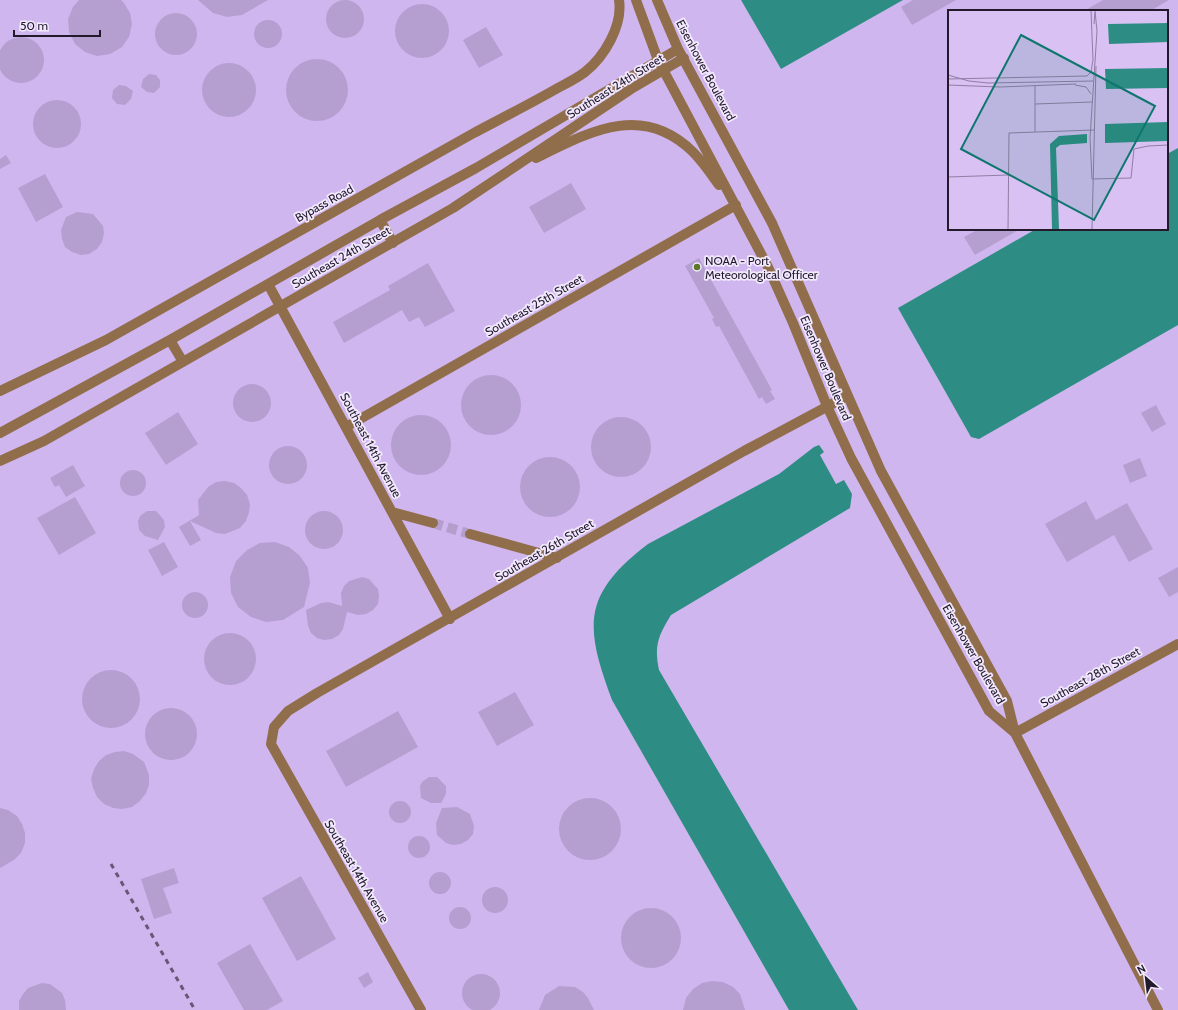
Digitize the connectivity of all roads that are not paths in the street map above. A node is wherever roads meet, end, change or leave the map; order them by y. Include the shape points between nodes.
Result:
1 (619, 0) edge
2 (636, 0) edge
3 (657, 0) edge
4 (678, 49) junction
5 (684, 58) junction
6 (658, 60) junction
7 (664, 70) junction
8 (501, 175) junction
9 (736, 206) junction
10 (380, 220) junction
11 (393, 243) junction
12 (268, 284) junction
13 (281, 307) junction
14 (170, 340) junction
15 (183, 362) junction
16 (0, 391) edge
17 (847, 396) junction
18 (827, 406) junction
19 (12, 427) junction
20 (346, 427) junction
21 (0, 433) edge
22 (0, 440) edge
23 (0, 461) edge
24 (392, 512) junction
25 (433, 523) tunnel mouth
26 (470, 534) tunnel mouth
27 (557, 558) junction
28 (450, 619) junction
29 (1178, 644) edge
30 (1015, 733) junction
31 (271, 744) joint
32 (421, 1010) edge
33 (1158, 1010) edge

1 - 16 street, Bypass Road via 618,20 607,47 584,73 112,336
2 - 6 street, Eisenhower Boulevard
3 - 4 street, Eisenhower Boulevard
4 - 5 street, Eisenhower Boulevard
4 - 6 street, Southeast 24th Street
5 - 7 street, Southeast 24th Street
5 - 17 street, Eisenhower Boulevard via 772,223
6 - 7 street, Eisenhower Boulevard
6 - 10 street, Southeast 24th Street via 476,168
7 - 8 street, Southeast 24th Street
7 - 9 street, Eisenhower Boulevard
8 - 9 street via 600,129 638,124 656,128 674,137 693,152
8 - 11 street, Southeast 24th Street via 453,208
9 - 18 street, Eisenhower Boulevard via 768,267
9 - 20 street, Southeast 25th Street
10 - 11 street
10 - 12 street, Southeast 24th Street
11 - 13 street, Southeast 24th Street
12 - 13 street, Southeast 14th Avenue
12 - 14 street, Southeast 24th Street
13 - 15 street, Southeast 24th Street
13 - 20 street, Southeast 14th Avenue
14 - 15 street
14 - 19 street, Southeast 24th Street
15 - 23 street, Southeast 24th Street via 44,441
17 - 18 street, Southeast 26th Street
17 - 30 street, Eisenhower Boulevard via 881,471 1007,701
18 - 27 street, Southeast 26th Street
18 - 30 street, Eisenhower Boulevard via 851,458 989,711
19 - 21 street, Southeast 24th Street
19 - 22 street
20 - 24 street, Southeast 14th Avenue
24 - 25 street
24 - 28 street, Southeast 14th Avenue
26 - 27 street
27 - 28 street, Southeast 26th Street
28 - 31 street, Southeast 26th Street via 288,711 274,727
29 - 30 street, Southeast 28th Street
30 - 33 street, Eisenhower Boulevard
31 - 32 street, Southeast 14th Avenue

